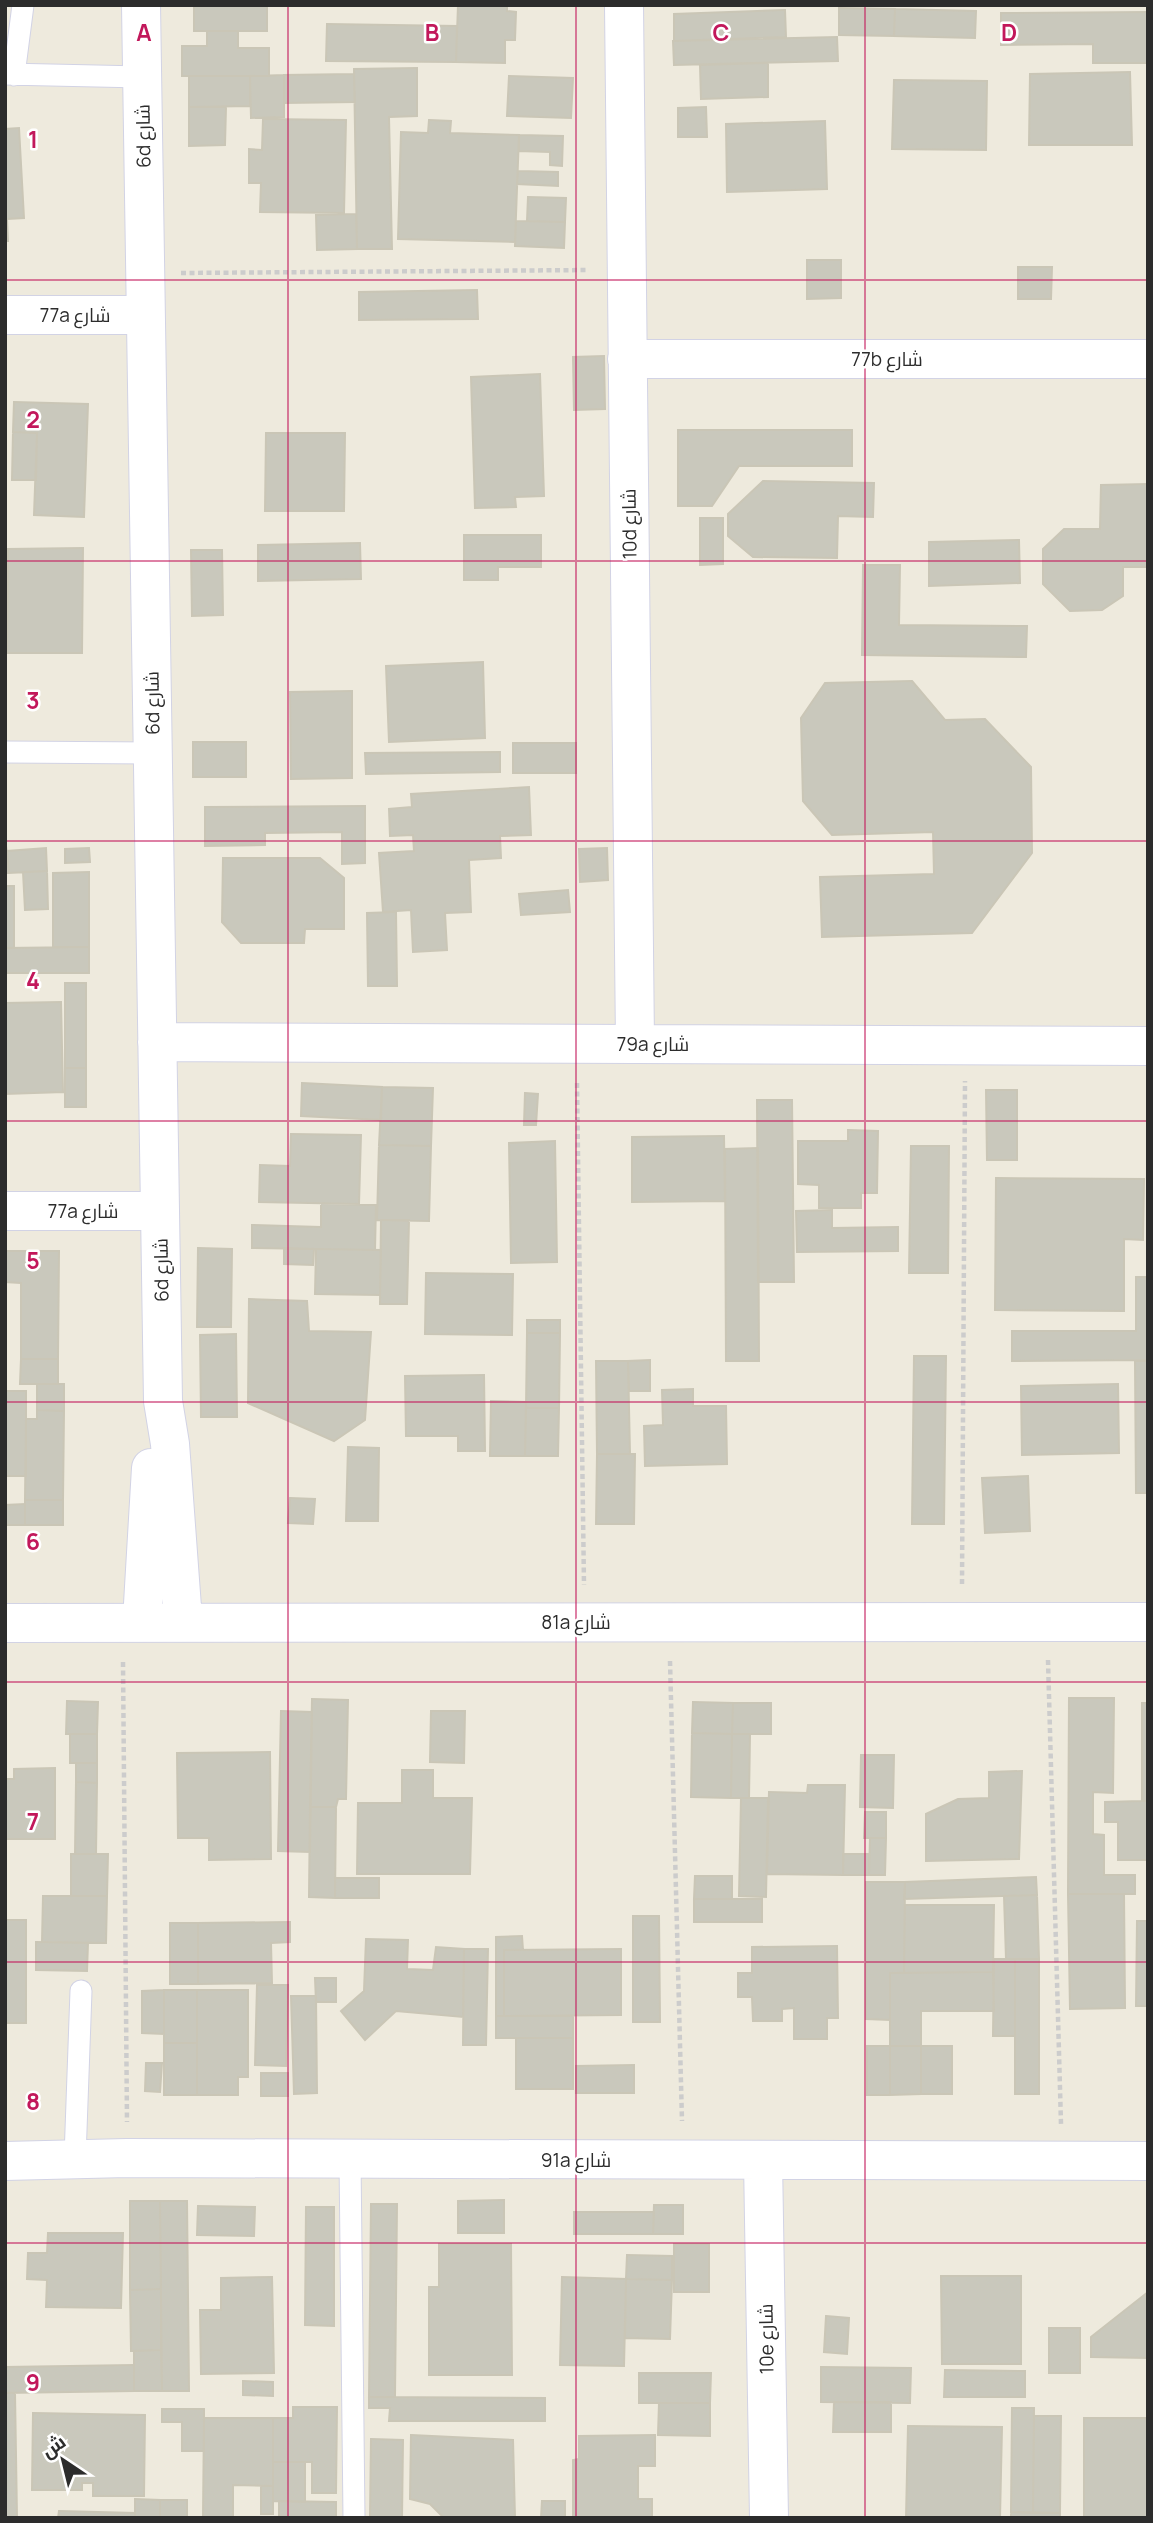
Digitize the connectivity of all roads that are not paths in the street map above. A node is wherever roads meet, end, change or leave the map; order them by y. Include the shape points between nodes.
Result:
1 (23, 5) edge
2 (141, 5) edge
3 (624, 5) edge
4 (10, 75) edge
5 (142, 77) junction
6 (5, 315) edge
7 (145, 315) junction
8 (627, 359) junction
9 (1148, 359) edge
10 (5, 752) edge
11 (153, 753) junction
12 (157, 1042) junction
13 (635, 1043) junction
14 (1148, 1046) edge
15 (5, 1211) edge
16 (160, 1211) junction
17 (163, 1401) junction
18 (183, 1621) junction
19 (133, 1622) junction
20 (1148, 1622) edge
21 (5, 1623) edge
22 (81, 1991) dead end
23 (75, 2158) junction
24 (351, 2159) junction
25 (763, 2160) junction
26 (5, 2161) edge
27 (1148, 2161) edge
28 (354, 2518) edge
29 (769, 2518) edge

1 - 4 lane
2 - 5 street, 6d شارع
3 - 8 street, 10d شارع
4 - 5 lane
5 - 7 street, 6d شارع
6 - 7 street, 77a شارع
7 - 11 street, 6d شارع
8 - 9 street, 77b شارع
8 - 13 street, 10d شارع
10 - 11 lane
11 - 12 street, 6d شارع
12 - 13 street, 79a شارع
12 - 16 street, 6d شارع
13 - 14 street, 79a شارع
15 - 16 street, 77a شارع
16 - 17 street, 6d شارع
17 - 18 street, 6d شارع
17 - 19 street, 6d شارع
18 - 19 street, 81a شارع
18 - 20 street, 81a شارع
19 - 21 street, 81a شارع
22 - 23 lane
23 - 24 street, 91a شارع
23 - 26 street, 91a شارع
24 - 25 street, 91a شارع
24 - 28 lane
25 - 27 street, 91a شارع
25 - 29 street, 10e شارع

